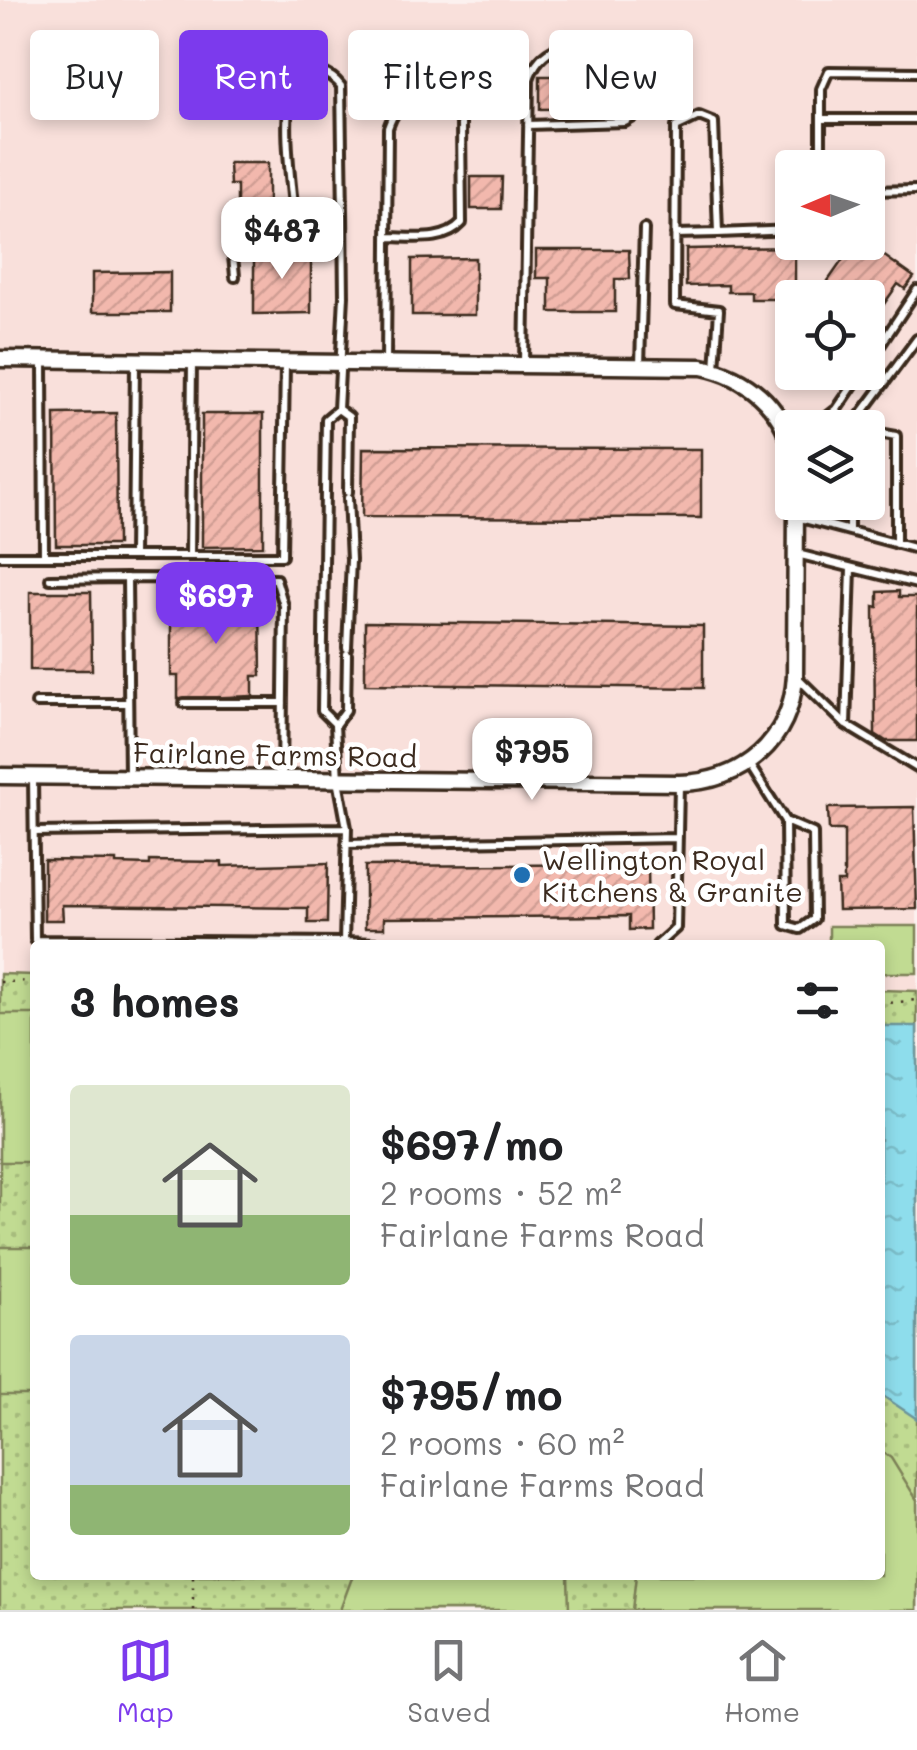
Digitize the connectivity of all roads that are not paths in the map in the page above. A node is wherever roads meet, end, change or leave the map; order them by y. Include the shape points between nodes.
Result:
1 (917, 72) edge
2 (821, 119) junction
3 (917, 119) edge
4 (528, 125) junction
5 (820, 150) edge
6 (917, 190) edge
7 (885, 191) edge
8 (343, 212) junction
9 (294, 218) junction
10 (644, 229) dead end
11 (775, 231) edge
12 (718, 233) junction
13 (675, 234) junction
14 (387, 237) junction
15 (235, 277) dead end
16 (917, 290) edge
17 (885, 338) edge
18 (917, 339) edge
19 (0, 359) edge
20 (43, 360) junction
21 (135, 360) junction
22 (192, 361) junction
23 (284, 362) junction
24 (339, 362) junction
25 (386, 363) junction
26 (524, 364) junction
27 (640, 366) junction
28 (715, 370) junction
29 (338, 410) junction
30 (864, 410) edge
31 (775, 412) edge
32 (885, 434) edge
33 (796, 520) edge
34 (821, 520) edge
35 (849, 520) edge
36 (849, 531) junction
37 (896, 544) junction
38 (917, 549) edge
39 (796, 554) junction
40 (0, 556) edge
41 (44, 556) junction
42 (132, 556) junction
43 (190, 556) junction
44 (851, 568) junction
45 (50, 578) dead end
46 (127, 578) junction
47 (917, 584) edge
48 (796, 676) junction
49 (36, 703) dead end
50 (128, 703) junction
51 (184, 703) dead end
52 (283, 703) junction
53 (336, 725) junction
54 (846, 725) junction
55 (749, 764) junction
56 (917, 768) edge
57 (0, 776) edge
58 (33, 776) junction
59 (129, 778) junction
60 (282, 779) junction
61 (338, 780) junction
62 (679, 783) junction
63 (785, 822) junction
64 (347, 828) junction
65 (34, 832) junction
66 (678, 838) junction
67 (346, 844) junction
68 (35, 940) edge
69 (344, 940) edge
70 (663, 940) edge

1 - 2 lane via 829,71 821,88
2 - 3 lane
2 - 5 lane
4 - 4 lane via 529,79 547,51 603,41 629,63 636,116 625,122
4 - 26 lane
6 - 7 lane
8 - 9 lane
8 - 9 lane via 341,86 332,75 300,72 287,98
8 - 24 lane
9 - 15 lane via 239,223 232,236
10 - 27 lane
11 - 12 lane
12 - 13 lane
12 - 13 lane via 714,122 698,116 676,128
13 - 28 lane via 674,305 719,310
14 - 14 lane via 388,128 394,110 408,100 447,101 461,123 462,223 433,237
14 - 25 lane
16 - 17 lane
18 - 30 lane
19 - 20 street
20 - 21 street
20 - 41 lane
21 - 22 street
21 - 42 lane
22 - 23 street
22 - 43 lane
23 - 24 street
23 - 43 lane via 282,556
24 - 25 street
24 - 29 lane
25 - 26 street
26 - 27 street
27 - 28 street
28 - 31 street via 739,379
29 - 53 lane via 349,417 351,560 346,710
29 - 53 lane via 326,420 322,568 322,711
32 - 37 lane via 896,436
33 - 39 street, Fairlane Farms Road
34 - 36 lane
35 - 36 lane
36 - 37 lane
37 - 38 lane
39 - 44 lane
39 - 48 street, Fairlane Farms Road
40 - 41 lane
41 - 42 lane
42 - 43 lane
44 - 47 lane
44 - 54 lane
45 - 46 lane
46 - 50 lane
46 - 52 lane via 276,579 284,606
48 - 54 lane
48 - 55 street, Fairlane Farms Road via 783,726
49 - 50 lane
50 - 59 lane
51 - 52 lane
52 - 60 lane
53 - 61 lane
54 - 56 lane
55 - 62 street, Fairlane Farms Road via 714,780
55 - 63 lane
57 - 58 street, Fairlane Farms Road
58 - 59 street, Fairlane Farms Road
58 - 65 lane
59 - 60 street, Fairlane Farms Road
60 - 61 street, Fairlane Farms Road
61 - 62 street, Fairlane Farms Road
61 - 64 lane
62 - 66 lane
63 - 63 lane via 786,925 800,929 814,920 813,833
64 - 65 lane
64 - 67 lane
65 - 68 lane
66 - 67 lane
66 - 70 lane via 676,928
67 - 69 lane

